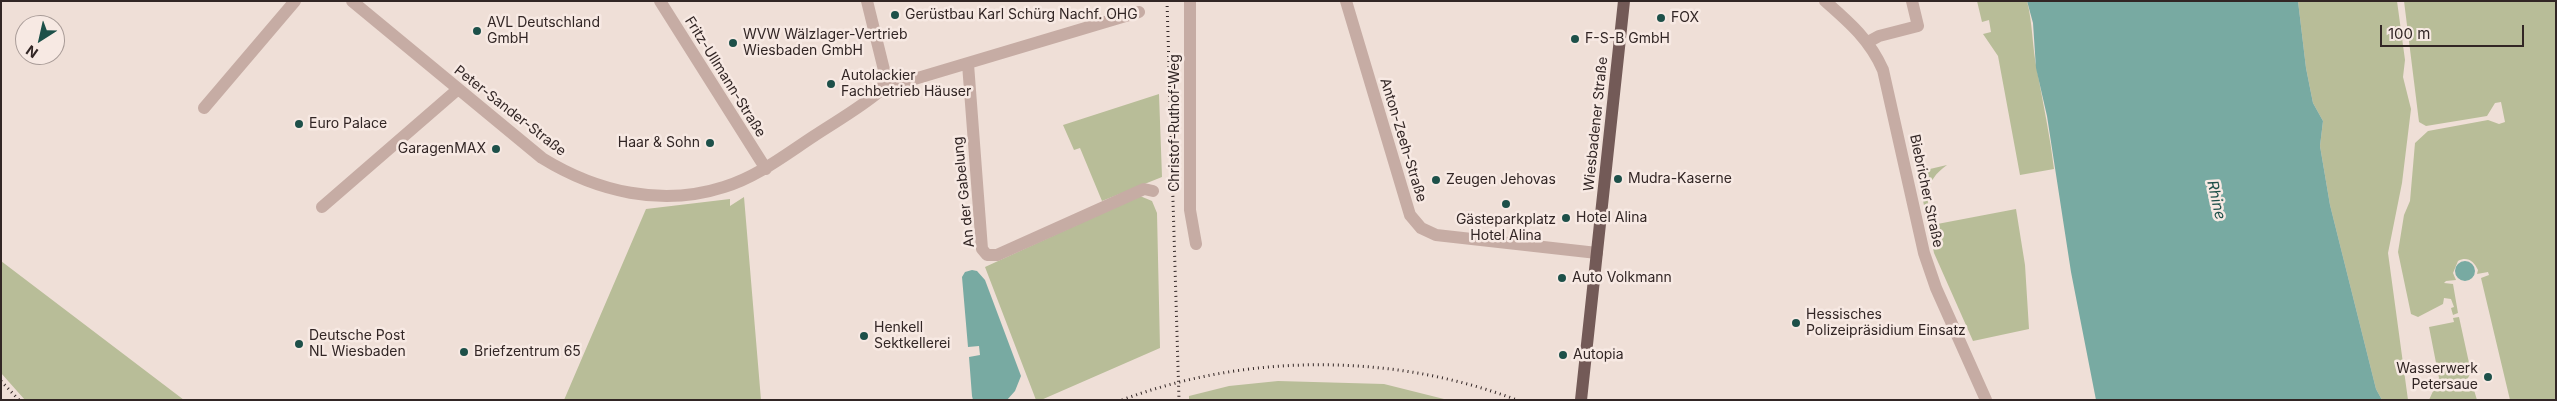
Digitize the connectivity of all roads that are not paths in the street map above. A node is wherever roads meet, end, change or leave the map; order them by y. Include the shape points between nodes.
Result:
1 (295, 1) edge
2 (352, 1) edge
3 (660, 1) edge
4 (867, 1) edge
5 (1190, 1) edge
6 (1346, 1) edge
7 (1624, 1) edge
8 (1824, 1) edge
9 (1912, 1) edge
10 (1139, 12) dead end
11 (1868, 42) junction
12 (968, 64) junction
13 (885, 82) junction
14 (458, 90) junction
15 (204, 108) dead end
16 (766, 168) junction
17 (1153, 191) dead end
18 (322, 207) dead end
19 (1196, 244) dead end
20 (1597, 253) junction
21 (1581, 400) edge
22 (1986, 400) edge

1 - 15 street
2 - 14 street, Peter-Sander-Straße
3 - 16 street, Fritz-Ullmann-Straße
4 - 13 street
5 - 19 street, Christof-Ruthof-Weg via 1190,210
6 - 20 street, Anton-Zeeh-Straße via 1410,215 1421,228 1436,235
7 - 20 main road, Wiesbadener Straße
8 - 11 street, Biebricher Straße
9 - 11 street via 1918,26
10 - 12 street
11 - 22 street, Biebricher Straße via 1886,80 1924,253 1936,288
12 - 13 street via 901,84
12 - 17 street, An der Gabelung via 982,249 987,255 997,255 1144,189
13 - 16 street, Peter-Sander-Straße via 875,95
14 - 16 street, Peter-Sander-Straße via 562,171 614,190 644,195 684,195 724,187
14 - 18 street
20 - 21 main road, Wiesbadener Straße

